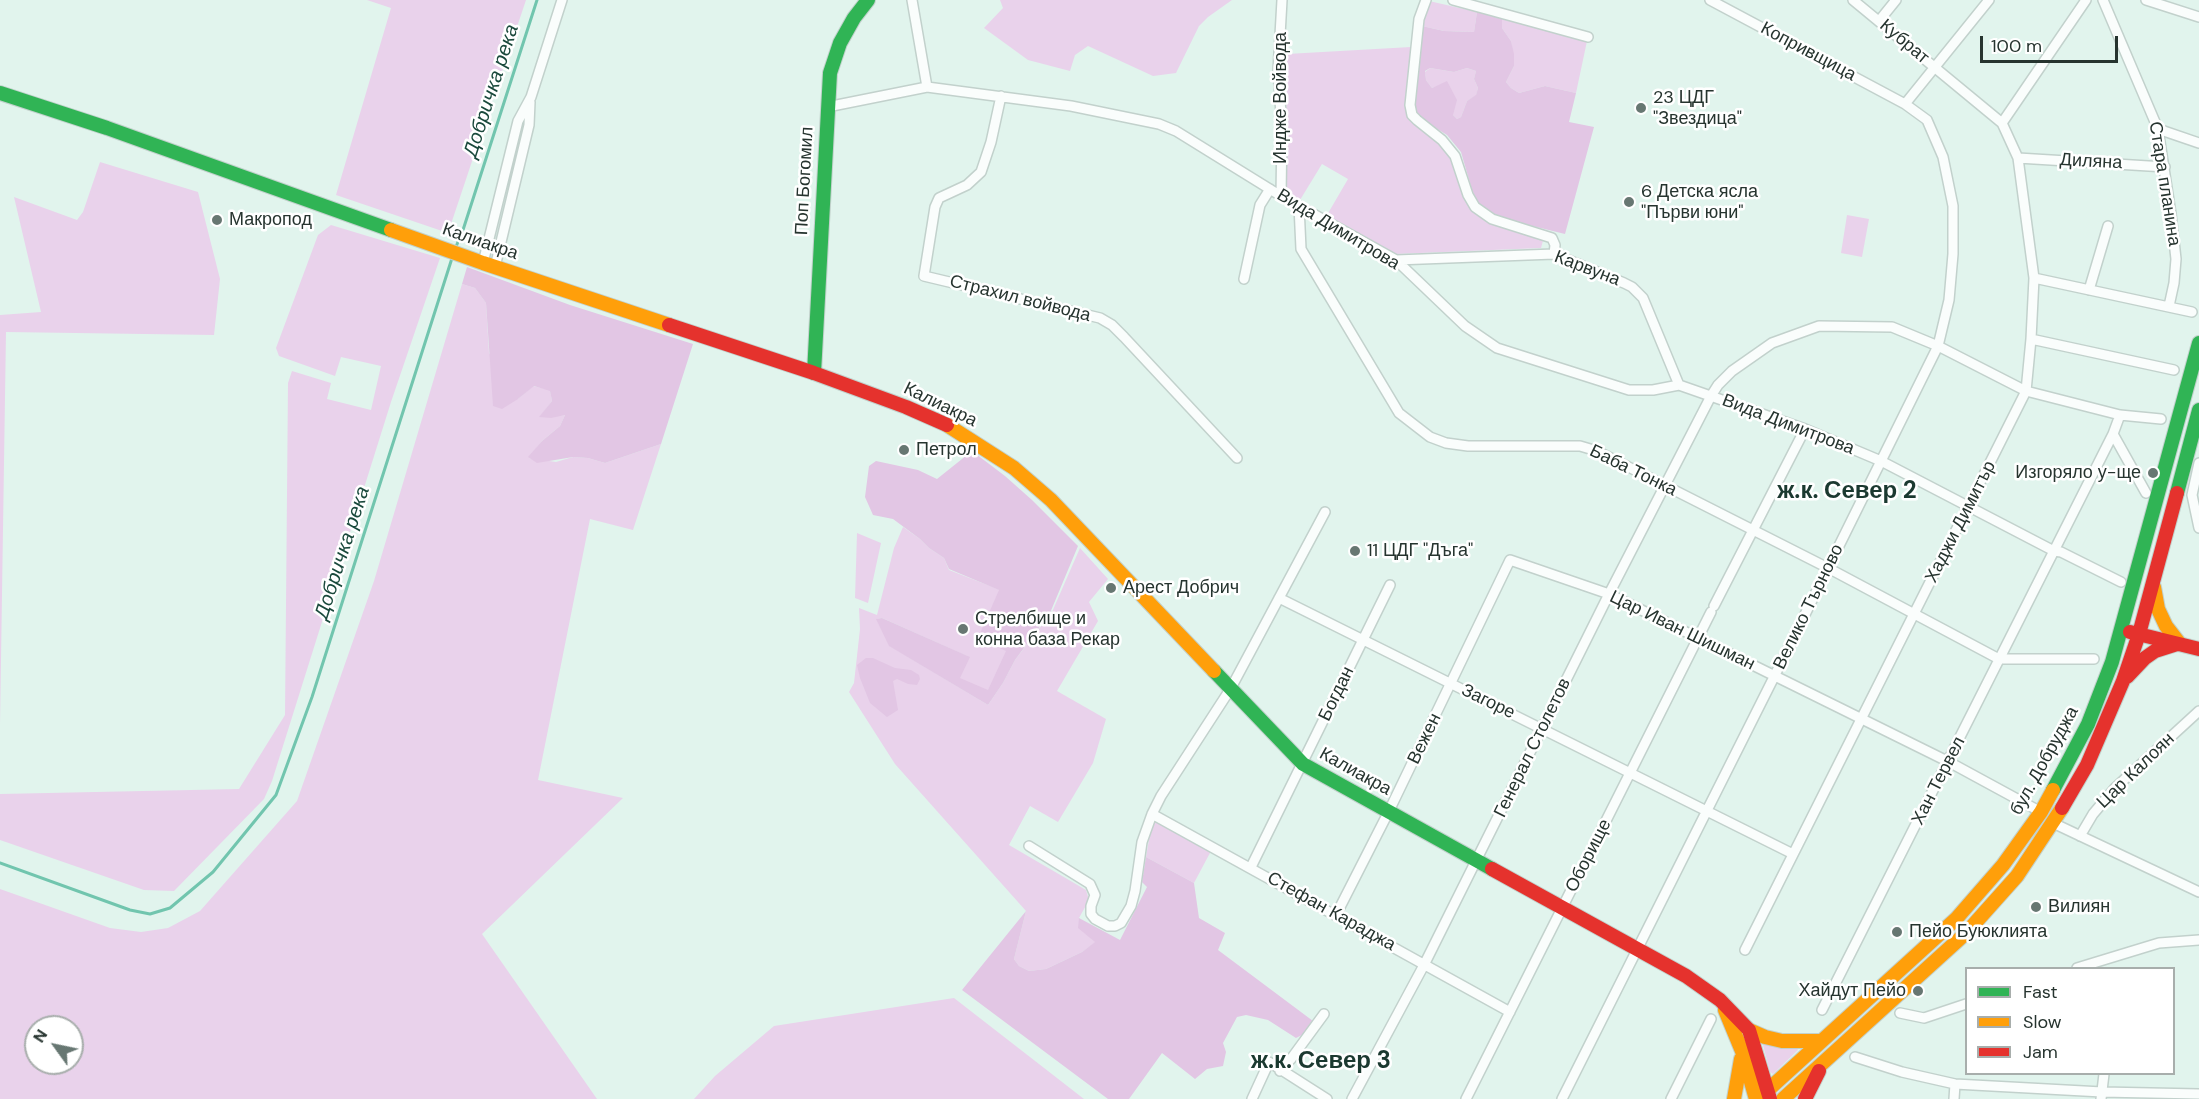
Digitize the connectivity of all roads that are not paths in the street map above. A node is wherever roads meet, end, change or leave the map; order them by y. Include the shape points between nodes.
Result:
1 (562, 0) edge
2 (868, 0) edge
3 (912, 0) edge
4 (1282, 0) edge
5 (1426, 0) edge
6 (1453, 0) edge
7 (1710, 0) edge
8 (1853, 0) edge
9 (1896, 0) edge
10 (1989, 0) edge
11 (2086, 0) edge
12 (2103, 0) edge
13 (2146, 0) edge
14 (2199, 17) edge
15 (1879, 21) junction
16 (1588, 37) dead end
17 (1935, 68) junction
18 (1954, 84) joint
19 (927, 87) junction
20 (0, 93) edge
21 (1001, 96) junction
22 (1905, 104) junction
23 (826, 107) junction
24 (2002, 123) junction
25 (2158, 129) junction
26 (2199, 143) edge
27 (2018, 158) junction
28 (2164, 167) junction
29 (1270, 189) junction
30 (1281, 196) junction
31 (1299, 206) junction
32 (2108, 226) dead end
33 (1554, 254) junction
34 (1396, 260) junction
35 (489, 265) junction
36 (2034, 278) junction
37 (1244, 279) dead end
38 (2089, 290) junction
39 (2169, 306) junction
40 (2192, 312) dead end
41 (2031, 339) junction
42 (2199, 343) edge
43 (1938, 346) junction
44 (2174, 370) dead end
45 (814, 373) junction
46 (1679, 385) junction
47 (2026, 392) junction
48 (1712, 396) junction
49 (2199, 410) edge
50 (2120, 415) junction
51 (2161, 419) dead end
52 (1805, 429) junction
53 (2114, 434) junction
54 (1237, 458) dead end
55 (1881, 461) junction
56 (2199, 463) edge
57 (1666, 486) junction
58 (2146, 493) dead end
59 (1969, 507) junction
60 (1325, 512) dead end
61 (2199, 528) edge
62 (1753, 531) junction
63 (2054, 551) junction
64 (1510, 561) joint
65 (1828, 568) junction
66 (2153, 580) junction
67 (2121, 582) dead end
68 (1390, 585) dead end
69 (1609, 594) junction
70 (1279, 598) junction
71 (1914, 614) junction
72 (2122, 630) junction
73 (2139, 634) junction
74 (1697, 639) junction
75 (1364, 640) junction
76 (2181, 644) junction
77 (2199, 649) edge
78 (2000, 659) junction
79 (2094, 659) dead end
80 (1774, 677) junction
81 (2123, 681) junction
82 (1451, 684) junction
83 (1231, 688) junction
84 (2199, 711) edge
85 (1861, 718) junction
86 (1543, 729) junction
87 (1948, 762) junction
88 (1303, 764) junction
89 (1630, 774) junction
90 (1707, 810) junction
91 (1389, 811) junction
92 (2040, 812) junction
93 (1152, 814) junction
94 (2053, 823) junction
95 (2080, 836) junction
96 (1029, 846) dead end
97 (1793, 854) junction
98 (1478, 860) junction
99 (1251, 867) junction
100 (2199, 892) edge
101 (1563, 907) junction
102 (1336, 915) junction
103 (2199, 940) edge
104 (1638, 948) junction
105 (1745, 950) dead end
106 (2116, 956) junction
107 (1424, 965) junction
108 (2083, 967) edge
109 (2115, 967) edge
110 (1720, 1000) junction
111 (1965, 1004) edge
112 (1822, 1010) dead end
113 (1510, 1012) junction
114 (1900, 1013) dead end
115 (1324, 1014) dead end
116 (1711, 1019) dead end
117 (1749, 1030) junction
118 (1820, 1041) junction
119 (1742, 1051) junction
120 (1855, 1057) dead end
121 (1827, 1058) junction
122 (1280, 1071) junction
123 (2104, 1075) edge
124 (1955, 1084) junction
125 (2199, 1094) edge
126 (2102, 1095) edge
127 (1763, 1097) edge
128 (1252, 1099) edge
129 (1327, 1099) edge
130 (1352, 1099) edge
131 (1466, 1099) edge
132 (1562, 1099) edge
133 (1671, 1099) edge
134 (1734, 1099) edge
135 (1783, 1099) edge
136 (1805, 1099) edge
137 (1954, 1099) edge

1 - 35 street via 531,97 529,125
2 - 23 street, Поп Богомил via 840,43 830,73
3 - 19 street
4 - 30 street, Индже Войвода via 1278,71
5 - 33 street via 1419,19 1412,115 1455,156 1475,207 1492,219 1552,238
6 - 16 street
7 - 22 street, Копривщица
8 - 15 street, Кубрат
9 - 15 street
10 - 17 street
11 - 24 street
12 - 25 street, Стара планина
13 - 14 street
15 - 17 street, Кубрат
17 - 18 street, Кубрат
17 - 22 street
18 - 24 street, Хаджи Димитър
19 - 21 street, Вида Димитрова
19 - 23 street, Вида Димитрова
20 - 35 street, Калиакра
21 - 29 street, Вида Димитрова via 1159,124
21 - 54 street, Страхил войвода via 981,172 967,185 939,198 935,207 924,276 1100,318 1124,337
22 - 43 street, Велико Търново via 1927,120 1935,136 1953,206 1949,300
23 - 45 street, Поп Богомил
24 - 27 street, Хаджи Димитър
25 - 26 street
25 - 28 street, Стара планина
27 - 28 street, Диляна
27 - 36 street, Хаджи Димитър
28 - 39 street, Стара планина via 2176,259
29 - 30 street, Вида Димитрова
29 - 37 street, Индже Войвода via 1260,205
30 - 31 street, Вида Димитрова
31 - 34 street, Вида Димитрова
31 - 57 street, Баба Тонка via 1301,249 1399,413 1413,426 1446,443 1468,446 1580,446
32 - 38 street
33 - 34 street, Карвуна
33 - 46 street, Карвуна via 1624,283 1640,294
34 - 46 street, Вида Димитрова via 1465,326 1497,348 1629,390
35 - 45 street, Калиакра
36 - 38 street
36 - 41 street, Хаджи Димитър
38 - 39 street
39 - 40 street
41 - 44 street
41 - 47 street, Хаджи Димитър
42 - 72 street, бул. Добруджа
43 - 47 street, Генерал Столетов
43 - 48 street, Генерал Столетов via 1892,327 1819,326 1772,343 1752,355 1718,385
43 - 55 street, Велико Търново
45 - 83 street, Калиакра via 946,424 1014,468 1055,504
46 - 48 street, Вида Димитрова
47 - 50 street, Генерал Столетов
47 - 59 street, Хаджи Димитър
48 - 52 street, Вида Димитрова
48 - 57 street, Генерал Столетов
49 - 66 street, бул. Добруджа
50 - 51 street, Генерал Столетов
50 - 53 street, Хан Тервел
52 - 55 street, Вида Димитрова
52 - 62 street, Оборище
53 - 58 street
53 - 63 street, Хан Тервел
55 - 59 street, Вида Димитрова
55 - 65 street, Велико Търново
56 - 61 street via 2192,495
57 - 62 street, Баба Тонка
57 - 69 street, Генерал Столетов
59 - 63 street, Вида Димитрова
59 - 71 street, Хаджи Димитър
60 - 70 street
62 - 65 street, Баба Тонка
62 - 74 street, Оборище
63 - 67 street
63 - 78 street, Хан Тервел
64 - 69 street, Цар Иван Шишман
64 - 82 street, Вежен
65 - 71 street, Баба Тонка
65 - 80 street, Велико Търново
66 - 73 street, бул. Добруджа
66 - 76 street via 2158,609
68 - 75 street, Богдан
69 - 74 street, Цар Иван Шишман
69 - 86 street, Генерал Столетов
70 - 75 street, Загоре
70 - 83 street
71 - 78 street, Баба Тонка
71 - 85 street, Хаджи Димитър
72 - 73 street
72 - 92 street, бул. Добруджа via 2088,724
73 - 76 street
73 - 81 street, бул. Добруджа
74 - 80 street, Цар Иван Шишман
74 - 89 street, Оборище
75 - 82 street, Загоре
75 - 88 street, Богдан
76 - 77 street
76 - 81 street via 2155,651
78 - 79 street
78 - 87 street, Хан Тервел
80 - 85 street, Цар Иван Шишман
80 - 90 street, Велико Търново
81 - 94 street, бул. Добруджа via 2087,765
82 - 86 street, Загоре
82 - 91 street, Вежен
83 - 88 street, Калиакра
83 - 93 street
84 - 95 street, Цар Калоян via 2115,788
85 - 87 street, Цар Иван Шишман
85 - 97 street, Хаджи Димитър
86 - 89 street, Загоре
86 - 98 street, Генерал Столетов
87 - 92 street, Цар Иван Шишман
87 - 112 street, Хан Тервел
88 - 91 street, Калиакра
88 - 99 street, Богдан
89 - 90 street, Загоре
89 - 101 street, Оборище
90 - 97 street, Загоре
90 - 104 street, Велико Търново
91 - 98 street, Калиакра
91 - 102 street, Вежен
92 - 118 street, бул. Добруджа via 2003,865 1956,920
93 - 96 street via 1142,842 1131,906 1115,927 1091,914 1095,895 1090,884
93 - 99 street, Стефан Караджа
94 - 95 street
94 - 121 street, бул. Добруджа via 2017,876 1967,932
95 - 100 street
97 - 105 street, Хаджи Димитър
98 - 101 street, Калиакра
98 - 107 street, Генерал Столетов
99 - 102 street, Стефан Караджа
101 - 104 street, Калиакра
101 - 113 street, Оборище
102 - 107 street, Стефан Караджа
103 - 106 street via 2159,943
104 - 110 street, Калиакра
104 - 132 street, Велико Търново
106 - 108 street
106 - 109 street
107 - 113 street, Стефан Караджа
107 - 130 street, Генерал Столетов
110 - 117 street, Калиакра
110 - 119 street
111 - 114 street via 1924,1018
113 - 131 street, Оборище
115 - 122 street
116 - 133 street
117 - 118 street via 1782,1041
117 - 127 street, Калиакра
118 - 127 street, бул. Добруджа
119 - 127 street
119 - 134 street
120 - 124 street
121 - 135 street, бул. Добруджа
121 - 136 street
122 - 128 street via 1269,1062
122 - 129 street
123 - 126 street
124 - 126 street
124 - 137 street
125 - 126 street

